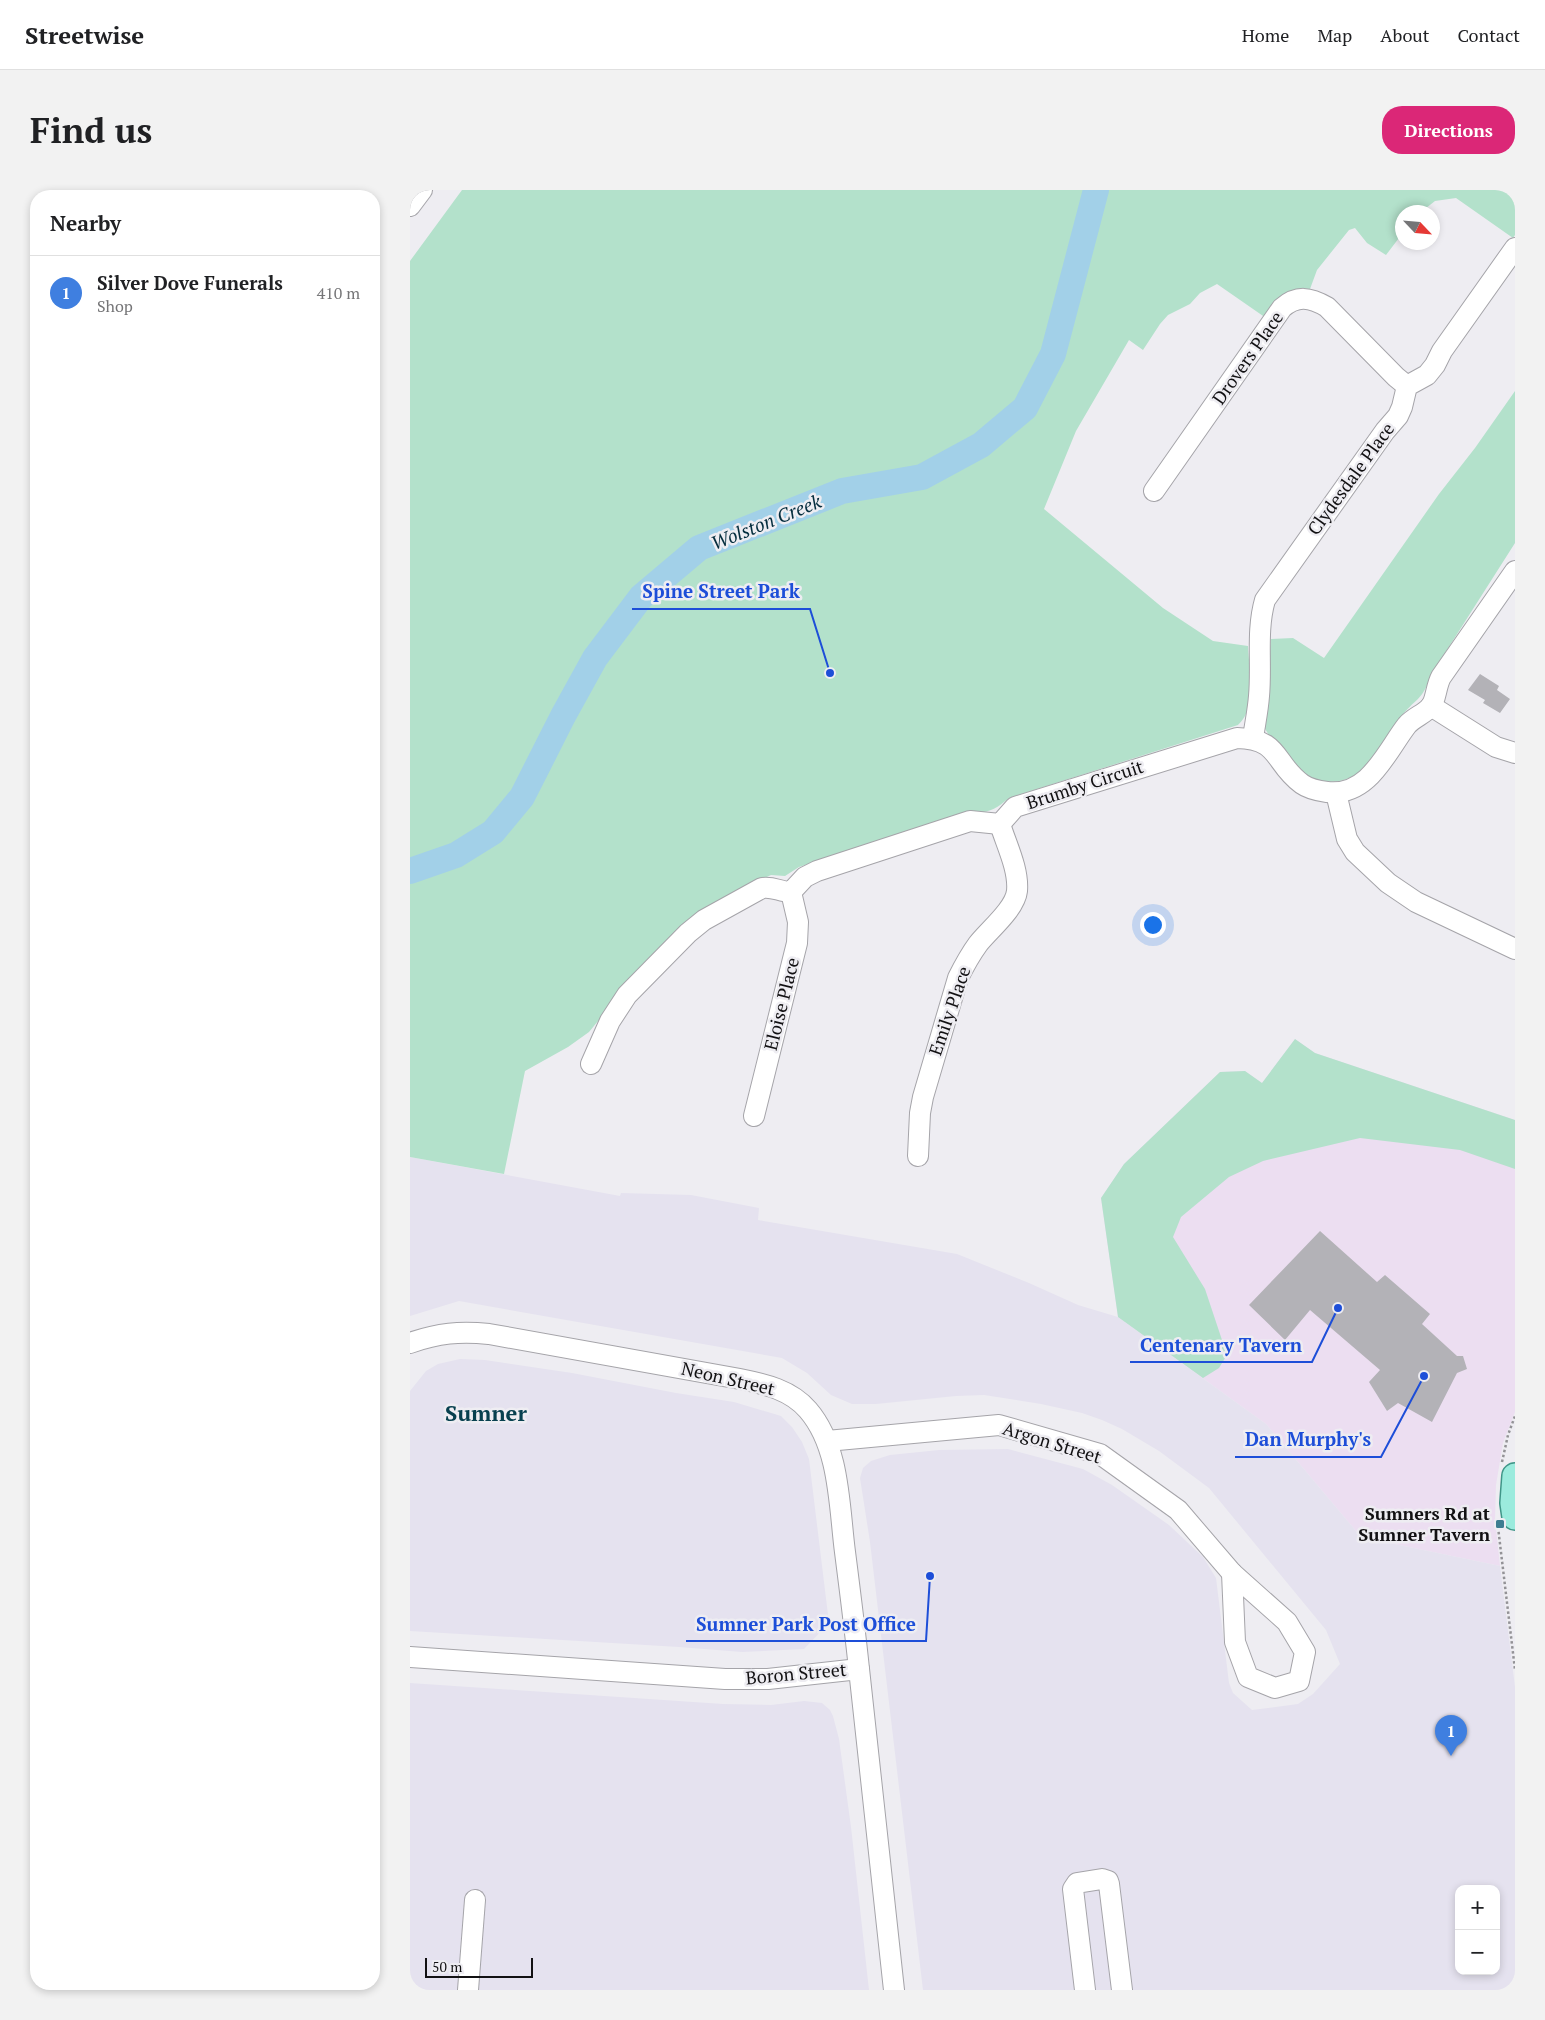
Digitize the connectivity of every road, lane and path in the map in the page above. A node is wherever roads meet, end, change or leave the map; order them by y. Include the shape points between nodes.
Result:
1 (422, 190) edge
2 (410, 206) edge
3 (1515, 248) edge
4 (1407, 386) junction
5 (1154, 492) dead end
6 (1515, 571) edge
7 (1432, 706) junction
8 (1253, 738) junction
9 (1515, 753) edge
10 (1336, 793) junction
11 (1000, 824) junction
12 (791, 892) junction
13 (1515, 949) edge
14 (591, 1064) dead end
15 (754, 1116) dead end
16 (918, 1156) dead end
17 (410, 1343) edge
18 (1515, 1416) edge
19 (827, 1441) junction
20 (1508, 1471) edge
21 (1506, 1518) edge
22 (1232, 1573) junction
23 (410, 1657) edge
24 (859, 1669) junction
25 (1515, 1670) edge
26 (475, 1900) dead end
27 (468, 1990) edge
28 (894, 1990) edge
29 (1085, 1990) edge
30 (1122, 1990) edge

1 - 2 street
3 - 4 street via 1427,375
4 - 5 street, Drovers Place via 1327,307 1315,300 1302,298 1290,301
4 - 8 street, Clydesdale Place via 1398,416 1265,600
6 - 7 street via 1441,677
7 - 9 street via 1489,743
7 - 10 street via 1408,724 1364,782
8 - 10 street via 1268,745 1304,786
8 - 11 street, Brumby Circuit via 1223,741 1015,807
10 - 13 street via 1346,840 1388,882 1416,902
11 - 12 street via 970,821 817,871 805,877
11 - 16 street, Emily Place via 1016,875 1017,892 1012,905 978,945 958,978 923,1097
12 - 14 street via 770,886 762,888 704,920 688,933 618,1006
12 - 15 street, Eloise Place via 798,922 797,943
17 - 19 street, Neon Street via 430,1336 461,1332 489,1334 766,1384 789,1394 808,1410
18 - 20 path via 1508,1435
19 - 22 street, Argon Street via 999,1425 1100,1454 1178,1510
19 - 24 street, Neon Street via 836,1478
20 - 21 main road via 1514,1503
21 - 25 path
22 - 22 street, Argon Street via 1292,1630 1305,1652 1299,1681 1275,1688 1248,1677 1235,1642
23 - 24 street, Boron Street via 725,1679 768,1679
24 - 28 street, Boron Street
26 - 27 street
29 - 30 street via 1073,1889 1077,1883 1105,1880 1109,1884

